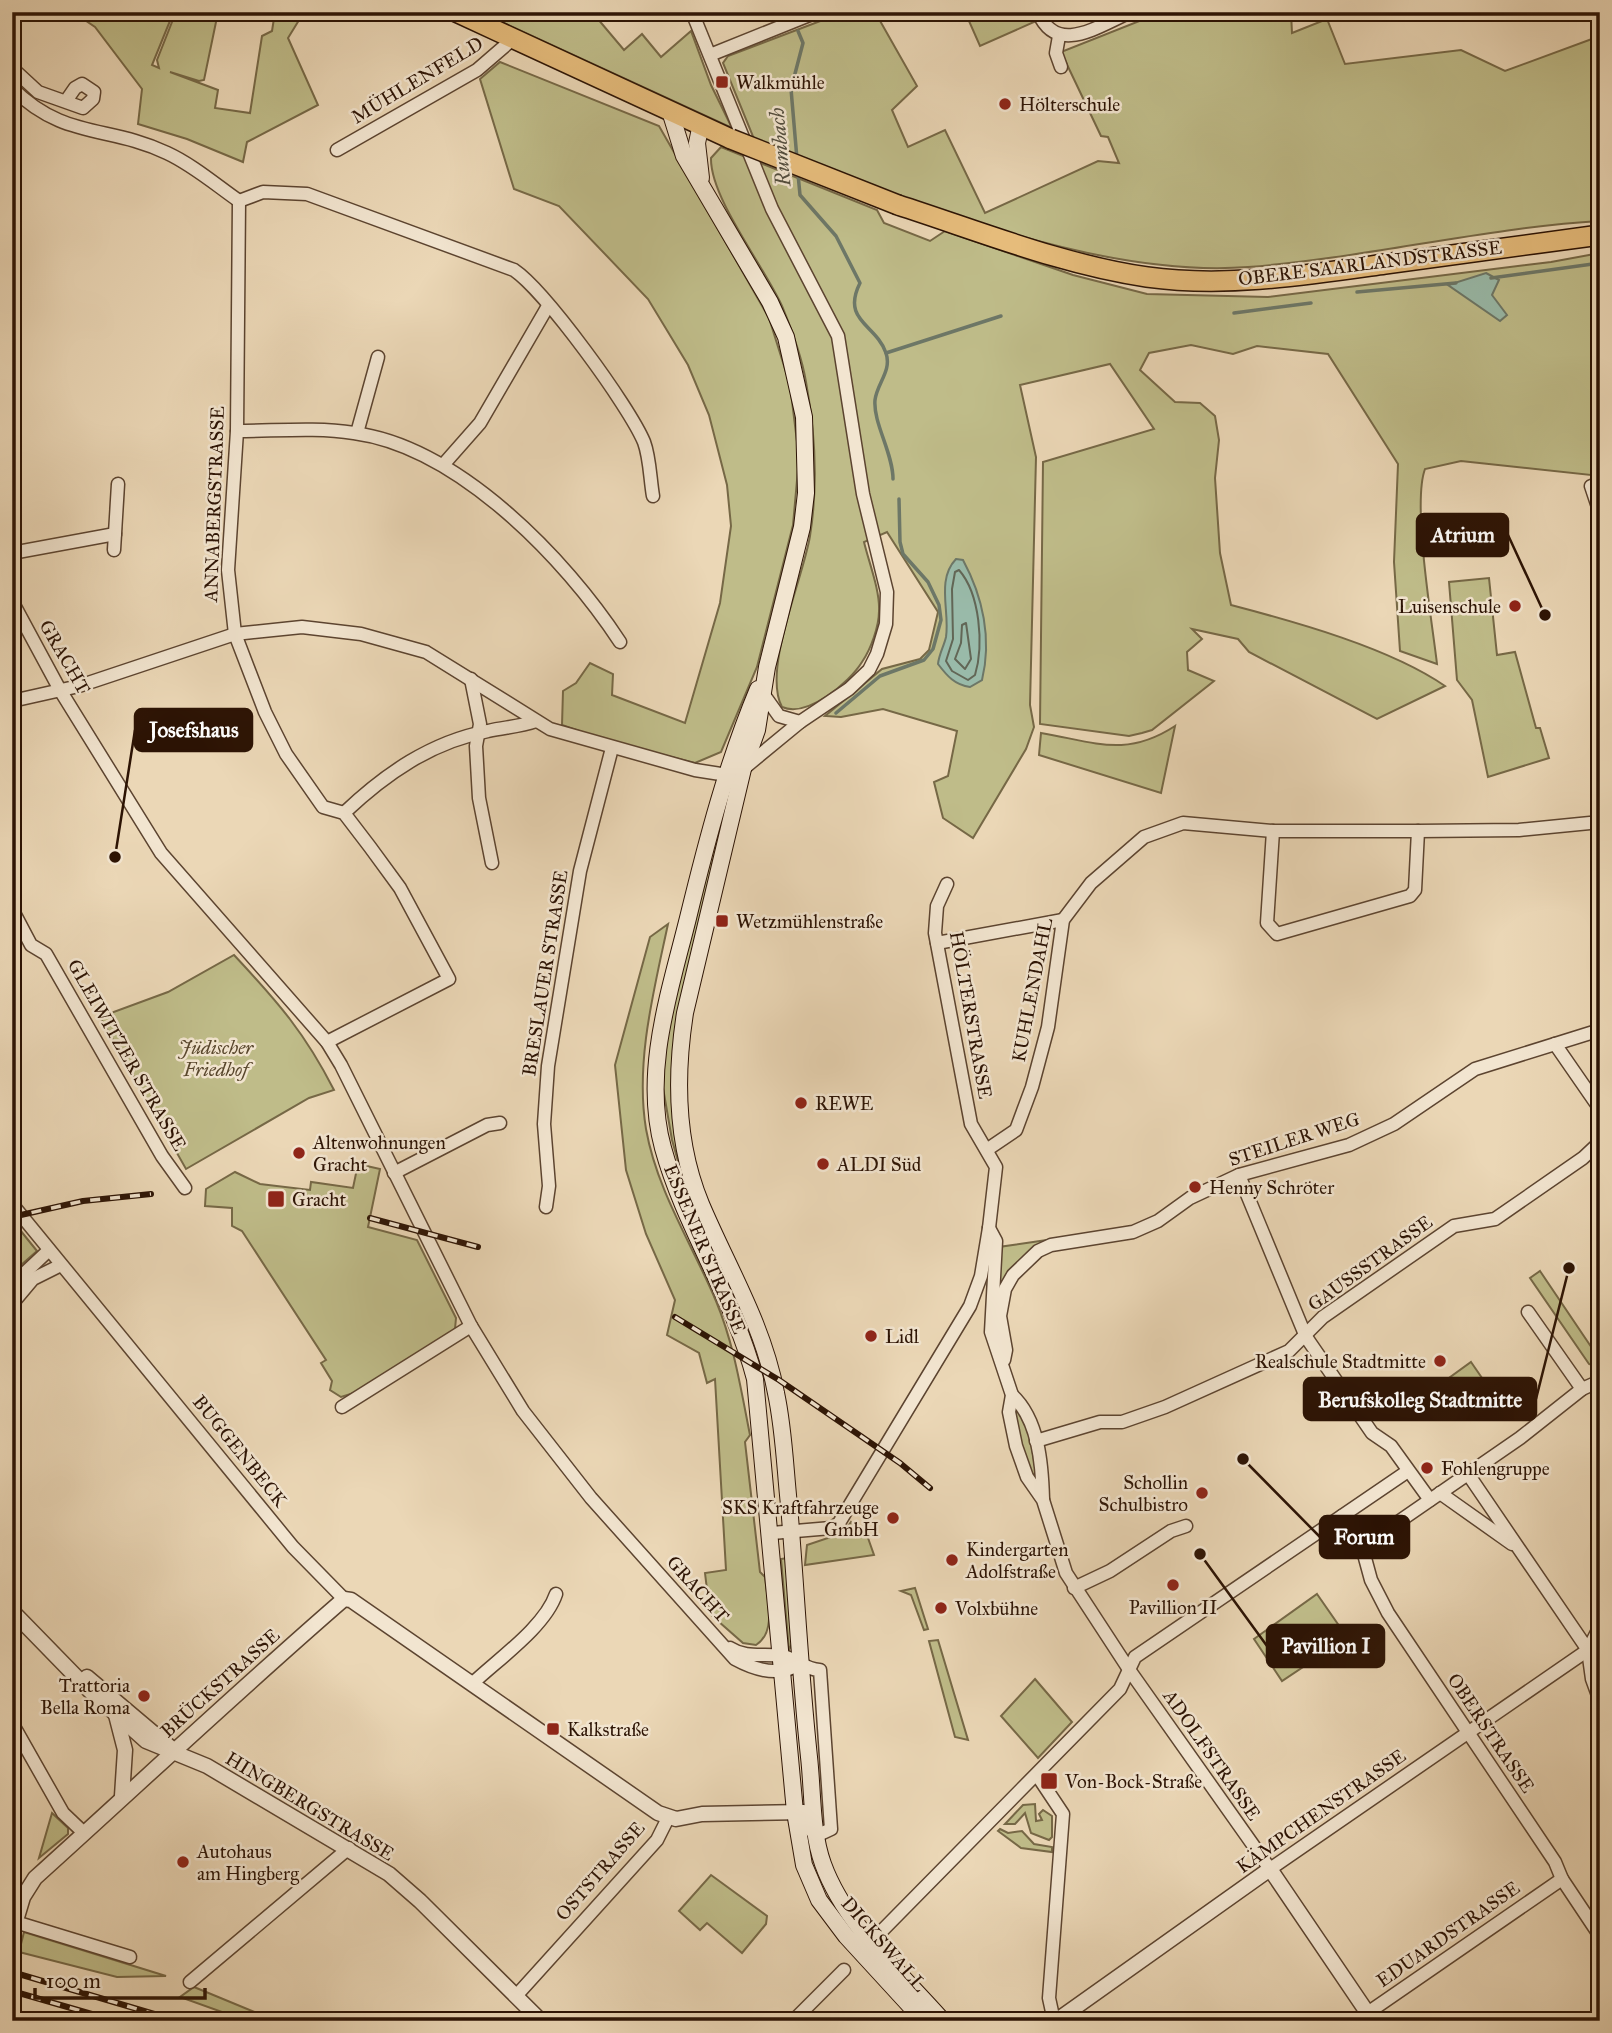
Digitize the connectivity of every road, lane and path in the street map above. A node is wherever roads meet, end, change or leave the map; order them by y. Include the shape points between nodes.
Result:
1 (456, 12) edge
2 (692, 12) edge
3 (817, 12) edge
4 (1038, 12) edge
5 (1131, 12) edge
6 (1059, 36) junction
7 (514, 38) junction
8 (710, 55) junction
9 (1061, 67) dead end
10 (12, 68) edge
11 (12, 88) edge
12 (66, 101) dead end
13 (670, 111) junction
14 (701, 124) junction
15 (337, 150) dead end
16 (701, 184) junction
17 (239, 201) junction
18 (1600, 235) edge
19 (548, 306) junction
20 (378, 358) dead end
21 (237, 431) junction
22 (357, 433) junction
23 (443, 465) junction
24 (118, 484) dead end
25 (1600, 484) edge
26 (653, 496) dead end
27 (1600, 513) edge
28 (115, 534) junction
29 (114, 550) dead end
30 (12, 553) edge
31 (12, 601) edge
32 (234, 634) junction
33 (620, 642) dead end
34 (767, 667) junction
35 (471, 679) junction
36 (60, 690) junction
37 (764, 695) junction
38 (12, 701) edge
39 (536, 721) junction
40 (800, 722) junction
41 (477, 734) junction
42 (612, 748) junction
43 (743, 769) junction
44 (727, 775) junction
45 (344, 813) junction
46 (1600, 822) edge
47 (1273, 831) junction
48 (1418, 831) junction
49 (492, 863) dead end
50 (947, 884) dead end
51 (12, 909) edge
52 (1063, 920) junction
53 (937, 943) junction
54 (1600, 1030) edge
55 (327, 1042) junction
56 (1555, 1044) junction
57 (1600, 1109) edge
58 (500, 1123) dead end
59 (1600, 1142) edge
60 (988, 1149) junction
61 (394, 1173) junction
62 (1239, 1175) junction
63 (185, 1188) dead end
64 (12, 1204) edge
65 (545, 1207) dead end
66 (989, 1228) junction
67 (49, 1250) junction
68 (61, 1265) junction
69 (12, 1284) edge
70 (12, 1304) edge
71 (1528, 1312) dead end
72 (471, 1326) junction
73 (1306, 1338) junction
74 (1003, 1364) junction
75 (1600, 1381) edge
76 (1582, 1389) junction
77 (1012, 1395) junction
78 (342, 1407) dead end
79 (1036, 1441) junction
80 (1408, 1471) junction
81 (1468, 1474) junction
82 (1435, 1497) junction
83 (1043, 1500) junction
84 (1342, 1516) junction
85 (1186, 1526) dead end
86 (791, 1532) junction
87 (772, 1533) junction
88 (1362, 1547) junction
89 (1518, 1549) junction
90 (1074, 1588) junction
91 (556, 1594) dead end
92 (344, 1599) junction
93 (12, 1611) edge
94 (1600, 1626) edge
95 (1588, 1650) junction
96 (64, 1661) junction
97 (783, 1663) junction
98 (800, 1664) junction
99 (1130, 1671) junction
100 (471, 1684) junction
101 (1600, 1701) edge
102 (115, 1714) junction
103 (12, 1723) edge
104 (1468, 1733) junction
105 (173, 1751) junction
106 (1037, 1775) junction
107 (122, 1796) junction
108 (814, 1811) junction
109 (795, 1812) junction
110 (668, 1818) junction
111 (84, 1833) junction
112 (816, 1836) junction
113 (349, 1848) junction
114 (1270, 1869) junction
115 (1562, 1879) junction
116 (13, 1926) edge
117 (1600, 1936) edge
118 (866, 1946) junction
119 (130, 1957) dead end
120 (844, 1970) dead end
121 (190, 1982) dead end
122 (516, 1996) junction
123 (1366, 2018) edge
124 (541, 2021) edge
125 (793, 2021) edge
126 (925, 2021) edge
127 (943, 2021) edge
128 (1055, 2021) edge

1 - 7 main road
2 - 8 street
3 - 8 street
4 - 6 street via 1043,24
5 - 6 street via 1076,35
6 - 9 street via 1056,53
7 - 13 main road
7 - 15 street, MÜHLENFELD via 477,70
8 - 40 street via 772,209 838,335 863,494 887,592 886,624 869,670
10 - 12 street via 38,92
11 - 17 street via 36,110 63,124 166,152
13 - 14 main road
13 - 16 main road, ESSENER STRASSE via 684,156
14 - 16 main road, ESSENER STRASSE via 697,143
14 - 18 main road, OBERE SAARLANDSTRASSE, bridge via 898,205 1104,269 1149,277 1245,280
16 - 34 main road, ESSENER STRASSE via 786,338 804,416 802,527
17 - 19 street via 263,192 322,197 514,270
17 - 21 street, ANNABERGSTRASSE
19 - 23 street via 480,423
19 - 26 street via 645,444
20 - 22 street
21 - 22 street
21 - 32 street, ANNABERGSTRASSE via 228,570
22 - 23 street
23 - 33 street via 518,522 603,615
24 - 28 street
25 - 27 street via 1591,486
28 - 29 street
28 - 30 street
31 - 36 street, GRACHT
32 - 35 street via 303,627 361,634 426,652
32 - 36 street
32 - 45 street, ANNABERGSTRASSE via 286,754 323,807
34 - 37 main road, ESSENER STRASSE
34 - 44 main road, ESSENER STRASSE
35 - 39 street
35 - 41 street via 480,724
36 - 38 street
36 - 55 street, GRACHT via 161,853
37 - 40 street via 779,716
37 - 43 main road, ESSENER STRASSE
39 - 41 street
39 - 42 street via 564,735
40 - 43 street
41 - 45 street via 413,759 379,781
41 - 49 street via 479,798
42 - 44 street
42 - 65 street, BRESLAUER STRASSE via 580,871 548,1066 544,1125 549,1186
43 - 44 street
43 - 86 main road, ESSENER STRASSE via 685,1013 679,1094 683,1135 701,1202 756,1319 768,1357 779,1406
44 - 87 main road, ESSENER STRASSE via 665,1009 657,1116 674,1183 738,1322 750,1360
45 - 55 street, ANNABERGSTRASSE via 400,888 449,979
46 - 48 street, KUHLENDAHL via 1520,830
47 - 48 street, KUHLENDAHL
47 - 48 street via 1267,923 1277,934 1414,894
47 - 52 street, KUHLENDAHL via 1202,823 1163,828 1144,837 1091,883
50 - 53 street, HÖLTERSTRASSE via 934,920
51 - 63 street, GLEIWITZER STRASSE via 32,945 46,954
52 - 53 street
52 - 60 street, KUHLENDAHL via 1048,1027 1032,1087 1016,1130
53 - 60 street, HÖLTERSTRASSE via 971,1124
54 - 56 street
55 - 61 street, GRACHT
56 - 57 street
56 - 62 street, STEILER WEG via 1475,1069 1412,1114 1349,1146
58 - 61 street via 487,1125
59 - 73 street, GAUSSSTRASSE via 1495,1219 1454,1226 1323,1317
60 - 66 street via 996,1167
61 - 72 street, GRACHT
62 - 73 street
62 - 74 street, STEILER WEG via 1133,1232 1051,1245 1026,1259 1005,1289 1000,1316 1006,1350
64 - 67 street, BUGGENBECK
66 - 74 street, ADOLFSTRASSE via 996,1241 989,1321
66 - 86 street via 981,1276 970,1306 839,1523
67 - 68 street, BUGGENBECK
67 - 69 street
68 - 70 street via 33,1279
68 - 92 street, BUGGENBECK via 293,1547
71 - 76 street
72 - 78 street
72 - 97 street, GRACHT via 556,1455 735,1659 749,1667
73 - 79 street, GAUSSSTRASSE via 1289,1351 1165,1408
73 - 80 street via 1372,1433 1391,1446
74 - 77 street, ADOLFSTRASSE
75 - 76 street
76 - 81 street
77 - 79 street, ADOLFSTRASSE via 1025,1410
77 - 83 street, ADOLFSTRASSE via 1009,1412 1016,1446 1027,1477
79 - 83 street, ADOLFSTRASSE
80 - 82 street
80 - 84 street
81 - 82 street
81 - 89 street
82 - 88 street
82 - 89 street
83 - 90 street, ADOLFSTRASSE
84 - 88 street, OBERSTRASSE
84 - 99 street via 1135,1657
85 - 90 street
86 - 87 street
86 - 98 main road, ESSENER STRASSE
87 - 97 main road, ESSENER STRASSE
88 - 104 street, OBERSTRASSE via 1371,1580 1388,1613
89 - 95 street
90 - 99 street, ADOLFSTRASSE
91 - 100 street via 539,1622
92 - 100 street, BUGGENBECK
92 - 105 street, BRÜCKSTRASSE
93 - 96 street, HINGBERGSTRASSE
94 - 95 street, KÄMPCHENSTRASSE
95 - 101 street
95 - 104 street, KÄMPCHENSTRASSE
96 - 102 street, HINGBERGSTRASSE
96 - 105 street, HINGBERGSTRASSE via 112,1696
97 - 98 street, GRACHT
97 - 109 main road, ESSENER STRASSE
98 - 108 main road, ESSENER STRASSE
98 - 112 street via 820,1670 831,1829
99 - 106 street via 1120,1689
99 - 114 street, ADOLFSTRASSE
100 - 110 street, BUGGENBECK
102 - 105 street, HINGBERGSTRASSE via 146,1741
102 - 107 street via 125,1750
103 - 111 street via 63,1813
104 - 114 street, KÄMPCHENSTRASSE
104 - 115 street, OBERSTRASSE
105 - 107 street, BRÜCKSTRASSE
105 - 113 street, HINGBERGSTRASSE
106 - 118 street
106 - 128 street via 1063,1814 1049,1998
107 - 111 street, BRÜCKSTRASSE
108 - 109 street, OSTSTRASSE
108 - 112 main road, ESSENER STRASSE
109 - 110 street, OSTSTRASSE
109 - 112 street
109 - 118 main road, DICKSWALL via 800,1850 813,1888 828,1913
110 - 122 street, OSTSTRASSE via 657,1840
111 - 116 street, BRÜCKSTRASSE via 28,1886
112 - 118 main road, DICKSWALL via 836,1892
113 - 121 street
113 - 122 street, HINGBERGSTRASSE via 421,1901
114 - 123 street, ADOLFSTRASSE
114 - 128 street, KÄMPCHENSTRASSE
115 - 117 street, OBERSTRASSE
115 - 123 street, EDUARDSTRASSE
116 - 119 street
118 - 126 main road, DICKSWALL
118 - 127 main road, DICKSWALL
120 - 125 street
122 - 124 street, HINGBERGSTRASSE

